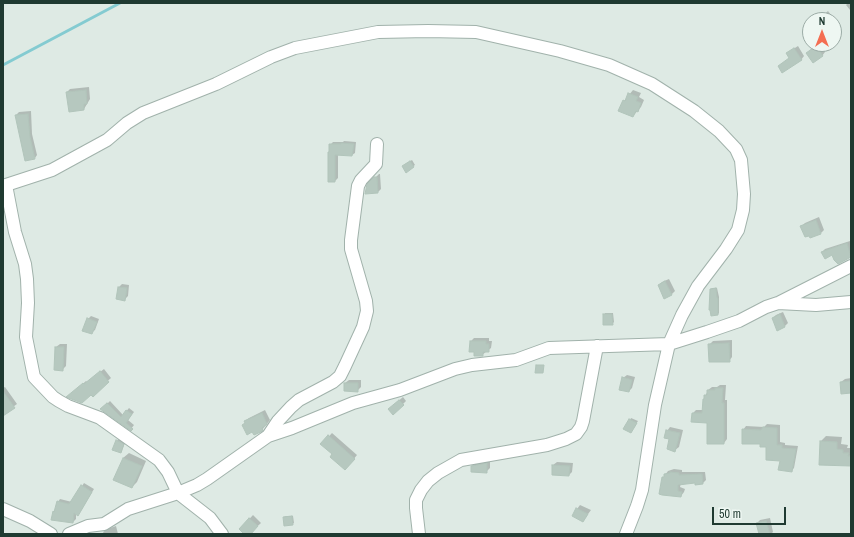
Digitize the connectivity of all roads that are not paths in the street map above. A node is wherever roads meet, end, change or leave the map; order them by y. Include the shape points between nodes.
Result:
1 (377, 144) dead end
2 (4, 186) edge
3 (851, 266) edge
4 (851, 302) edge
5 (778, 303) junction
6 (669, 344) junction
7 (597, 346) junction
8 (268, 436) junction
9 (178, 493) junction
10 (3, 509) edge
11 (51, 534) edge
12 (68, 534) edge
13 (222, 534) edge
14 (419, 534) edge
15 (626, 534) edge

1 - 8 street via 376,164 358,186 351,240 351,249 366,300 367,311 363,327 340,376 299,400 278,420
2 - 6 street via 52,170 79,156 107,140 143,113 296,48 378,32 442,31 476,32 560,51 608,65 652,84 694,111 719,131 736,149 741,160 744,194 738,230 698,286
2 - 9 street via 25,264 28,303 26,337 34,377 59,401 100,418 159,460
3 - 5 street
4 - 5 street via 816,305
5 - 6 street via 739,321
6 - 7 street
6 - 15 street via 655,405 642,490
7 - 8 street via 549,348 516,360 472,365 353,403
7 - 14 street via 581,427 576,434 547,445 461,460 438,473 428,481 416,500
8 - 9 street via 208,479
9 - 12 street via 128,509 104,524 88,526
9 - 13 street via 210,518
10 - 11 street

